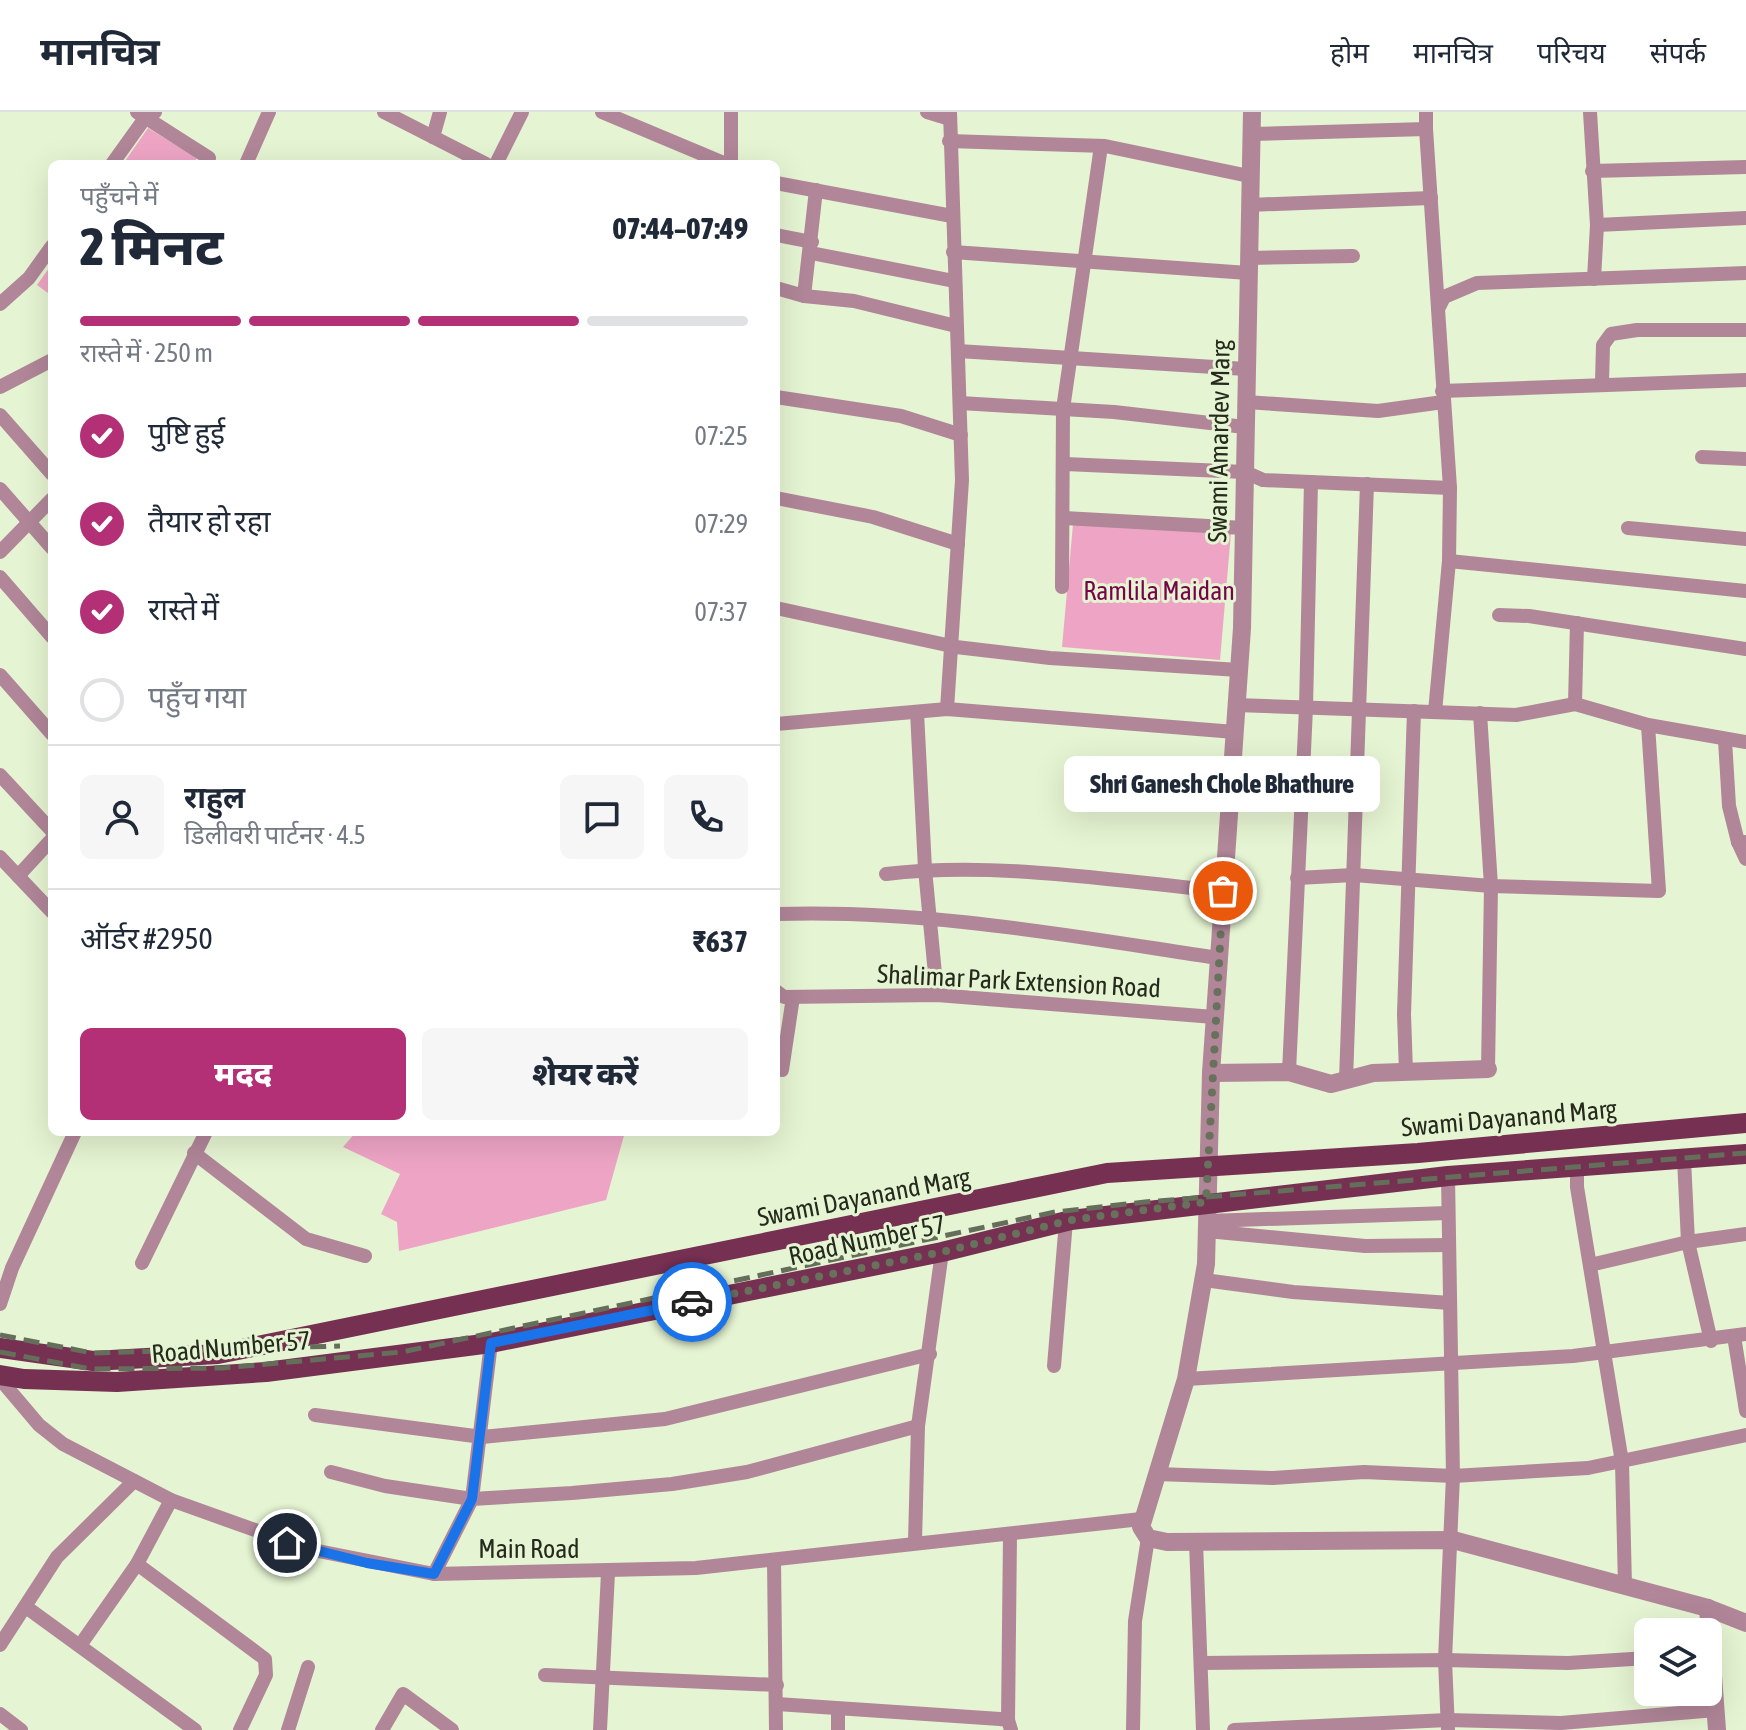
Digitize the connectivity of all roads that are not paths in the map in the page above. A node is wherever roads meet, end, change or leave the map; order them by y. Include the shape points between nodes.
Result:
1 (269, 112) edge
2 (384, 112) edge
3 (440, 112) edge
4 (522, 112) edge
5 (602, 112) edge
6 (731, 112) edge
7 (927, 112) edge
8 (1252, 112) edge
9 (1426, 112) edge
10 (1590, 112) edge
11 (146, 114) edge
12 (950, 116) edge
13 (1426, 129) junction
14 (1251, 134) junction
15 (433, 137) junction
16 (949, 141) junction
17 (1101, 146) junction
18 (115, 160) edge
19 (209, 160) edge
20 (248, 160) edge
21 (478, 160) edge
22 (498, 160) edge
23 (718, 160) edge
24 (728, 160) edge
25 (1746, 167) edge
26 (1592, 171) junction
27 (1249, 176) junction
28 (780, 184) edge
29 (816, 190) junction
30 (1431, 198) junction
31 (1249, 205) junction
32 (952, 216) junction
33 (1746, 218) edge
34 (1597, 225) junction
35 (780, 236) edge
36 (812, 248) junction
37 (48, 252) edge
38 (953, 252) junction
39 (1353, 256) dead end
40 (1085, 262) junction
41 (1248, 265) junction
42 (1746, 273) edge
43 (1594, 279) junction
44 (954, 281) junction
45 (780, 289) edge
46 (804, 296) junction
47 (0, 304) edge
48 (1438, 309) junction
49 (956, 326) junction
50 (1746, 330) edge
51 (958, 351) junction
52 (1069, 358) junction
53 (48, 367) edge
54 (1246, 369) junction
55 (1746, 380) edge
56 (1602, 382) junction
57 (0, 387) edge
58 (1442, 396) junction
59 (780, 398) edge
60 (1246, 402) junction
61 (960, 403) junction
62 (1063, 409) junction
63 (0, 415) edge
64 (1245, 427) junction
65 (961, 435) junction
66 (1702, 457) dead end
67 (1746, 459) edge
68 (1065, 464) junction
69 (48, 469) edge
70 (1245, 472) junction
71 (1311, 482) junction
72 (1367, 484) junction
73 (1450, 488) junction
74 (0, 489) edge
75 (780, 499) edge
76 (48, 504) edge
77 (1064, 518) junction
78 (29, 525) junction
79 (1244, 528) junction
80 (1628, 528) dead end
81 (1746, 539) edge
82 (48, 544) edge
83 (958, 544) junction
84 (0, 552) edge
85 (1449, 561) junction
86 (0, 577) edge
87 (1062, 587) dead end
88 (1746, 591) edge
89 (780, 609) edge
90 (1499, 615) dead end
91 (1577, 623) junction
92 (48, 632) edge
93 (951, 645) junction
94 (1746, 649) edge
95 (1239, 670) junction
96 (0, 675) edge
97 (1575, 704) junction
98 (1236, 705) junction
99 (1306, 708) junction
100 (947, 709) junction
101 (1356, 709) junction
102 (1414, 711) junction
103 (917, 712) junction
104 (1435, 712) junction
105 (1480, 713) junction
106 (780, 724) edge
107 (1648, 725) junction
108 (48, 729) edge
109 (1235, 732) junction
110 (1725, 740) junction
111 (1746, 742) edge
112 (0, 775) edge
113 (48, 827) edge
114 (1742, 842) edge
115 (48, 843) edge
116 (0, 857) edge
117 (1746, 859) edge
118 (925, 869) junction
119 (886, 874) dead end
120 (1354, 875) junction
121 (18, 876) junction
122 (1297, 878) junction
123 (1409, 880) junction
124 (1491, 886) junction
125 (1223, 891) junction
126 (48, 908) edge
127 (780, 914) edge
128 (930, 916) junction
129 (1218, 958) junction
130 (780, 993) edge
131 (937, 995) junction
132 (793, 997) junction
133 (1214, 1017) junction
134 (1488, 1069) joint
135 (782, 1070) dead end
136 (1289, 1072) junction
137 (1406, 1072) junction
138 (1211, 1073) junction
139 (1346, 1080) junction
140 (1746, 1123) edge
141 (73, 1136) edge
142 (204, 1136) edge
143 (194, 1153) junction
144 (1746, 1154) edge
145 (1684, 1159) junction
146 (1207, 1167) junction
147 (1577, 1167) junction
148 (1448, 1176) junction
149 (1448, 1213) junction
150 (1206, 1218) junction
151 (1066, 1221) junction
152 (1746, 1234) edge
153 (1688, 1242) junction
154 (1449, 1245) junction
155 (942, 1252) junction
156 (365, 1256) dead end
157 (142, 1263) dead end
158 (1590, 1265) junction
159 (6, 1266) edge
160 (1204, 1280) junction
161 (2, 1297) edge
162 (1450, 1303) junction
163 (1740, 1335) edge
164 (1711, 1341) junction
165 (491, 1343) junction
166 (0, 1348) edge
167 (1605, 1353) junction
168 (930, 1354) junction
169 (1054, 1366) dead end
170 (1451, 1366) junction
171 (0, 1377) edge
172 (1186, 1379) junction
173 (1746, 1411) edge
174 (315, 1415) dead end
175 (918, 1426) junction
176 (1746, 1435) edge
177 (482, 1437) junction
178 (1622, 1462) junction
179 (331, 1472) dead end
180 (1156, 1474) junction
181 (1453, 1476) junction
182 (134, 1481) junction
183 (472, 1499) junction
184 (171, 1500) junction
185 (1141, 1519) junction
186 (1010, 1535) junction
187 (1148, 1538) junction
188 (1453, 1540) junction
189 (915, 1542) junction
190 (1196, 1542) junction
191 (774, 1560) junction
192 (137, 1564) junction
193 (608, 1573) junction
194 (434, 1574) junction
195 (1625, 1586) junction
196 (26, 1607) junction
197 (1708, 1608) junction
198 (1708, 1618) edge
199 (1746, 1623) edge
200 (81, 1644) junction
201 (0, 1645) edge
202 (1634, 1659) edge
203 (1445, 1660) junction
204 (1202, 1663) junction
205 (308, 1667) dead end
206 (545, 1675) dead end
207 (600, 1678) junction
208 (777, 1685) junction
209 (777, 1704) junction
210 (1716, 1706) edge
211 (838, 1709) junction
212 (1716, 1710) junction
213 (0, 1714) edge
214 (1009, 1725) edge
215 (1448, 1725) edge
216 (21, 1730) edge
217 (195, 1730) edge
218 (240, 1730) edge
219 (288, 1730) edge
220 (382, 1730) edge
221 (452, 1730) edge
222 (600, 1730) edge
223 (776, 1730) edge
224 (838, 1730) edge
225 (1133, 1730) edge
226 (1203, 1730) edge
227 (1234, 1730) edge
228 (1717, 1730) edge

1 - 20 street
2 - 15 street
3 - 15 street
4 - 22 street
5 - 23 street
6 - 24 street
7 - 12 street
8 - 14 street, Swami Amardev Marg
9 - 13 street
10 - 26 street
11 - 18 street
11 - 19 street
12 - 16 street
13 - 14 street
13 - 30 street
14 - 27 street, Swami Amardev Marg
15 - 21 street
16 - 17 street
16 - 32 street
17 - 27 street
17 - 40 street
25 - 26 street
26 - 34 street
27 - 31 street, Swami Amardev Marg
28 - 29 street
29 - 32 street
29 - 36 street
30 - 31 street
30 - 48 street
31 - 41 street, Swami Amardev Marg
32 - 38 street
33 - 34 street
34 - 43 street
35 - 36 street
36 - 44 street
36 - 46 street
37 - 47 street
38 - 40 street
38 - 44 street
39 - 41 street
40 - 41 street
40 - 52 street
41 - 54 street, Swami Amardev Marg
42 - 43 street
43 - 48 street via 1477,283 1444,297
44 - 49 street
45 - 46 street
46 - 49 street via 854,301
48 - 58 street
49 - 51 street
50 - 56 street via 1611,334 1603,345
51 - 52 street
51 - 61 street
52 - 54 street
52 - 62 street
53 - 57 street
54 - 60 street, Swami Amardev Marg
55 - 56 street
56 - 58 street
58 - 60 street via 1378,411
58 - 73 street
59 - 65 street via 901,416
60 - 64 street, Swami Amardev Marg
61 - 62 street
61 - 65 street
62 - 64 street
62 - 68 street
63 - 69 street
64 - 70 street, Swami Amardev Marg
65 - 83 street
66 - 67 street
68 - 70 street
68 - 77 street
70 - 71 street via 1263,480
70 - 79 street, Swami Amardev Marg
71 - 72 street
71 - 99 street
72 - 73 street
72 - 101 street
73 - 85 street
74 - 78 street
75 - 83 street via 873,517
76 - 78 street
77 - 79 street
77 - 87 street
78 - 82 street
78 - 84 street
79 - 95 street, Swami Amardev Marg
80 - 81 street
83 - 93 street
85 - 88 street
85 - 104 street
86 - 92 street
89 - 93 street
90 - 91 street
91 - 94 street
91 - 97 street
93 - 95 street via 1050,658
93 - 100 street
95 - 98 street, Swami Amardev Marg
96 - 108 street
97 - 105 street via 1516,715
97 - 107 street
98 - 99 street
98 - 109 street, Swami Amardev Marg
99 - 101 street
99 - 122 street
100 - 103 street
100 - 109 street
101 - 102 street
101 - 120 street
102 - 104 street
102 - 123 street
103 - 106 street
103 - 118 street
104 - 105 street
105 - 124 street
107 - 110 street
107 - 124 street via 1659,891
109 - 125 street, Swami Amardev Marg
110 - 111 street
110 - 114 street via 1729,806
112 - 113 street
114 - 117 street
115 - 121 street
116 - 121 street
118 - 119 street
118 - 125 street
118 - 128 street
120 - 122 street
120 - 123 street
120 - 139 street
121 - 126 street
122 - 136 street
123 - 124 street
123 - 137 street
124 - 134 street
125 - 129 street, Swami Amardev Marg
127 - 128 street
128 - 129 street
128 - 131 street
129 - 133 street, Swami Amardev Marg
130 - 132 street, Shalimar Park Extension Road
131 - 132 street, Shalimar Park Extension Road
131 - 133 street, Shalimar Park Extension Road
132 - 135 street
133 - 138 street, Swami Amardev Marg
134 - 137 street
136 - 138 street
136 - 139 street via 1331,1084
137 - 139 street
138 - 146 street, Swami Amardev Marg
140 - 146 main road, Swami Dayanand Marg
141 - 159 street
142 - 143 street
143 - 156 street via 306,1239
143 - 157 street
144 - 145 main road, Road Number 57
145 - 147 main road, Road Number 57
145 - 153 street
146 - 150 street, Swami Amardev Marg
146 - 166 main road, Swami Dayanand Marg via 1107,1173 218,1354 93,1361
147 - 148 main road, Road Number 57
147 - 158 street
148 - 149 street
148 - 150 main road, Road Number 57
149 - 150 street
149 - 154 street
150 - 151 main road, Road Number 57
150 - 154 street via 1365,1246
150 - 160 street, Swami Amardev Marg
151 - 155 main road, Road Number 57
151 - 169 street
152 - 153 street
153 - 158 street
153 - 164 street
154 - 162 street
155 - 165 main road, Road Number 57
155 - 168 street
158 - 167 street
159 - 161 street
160 - 162 street
160 - 172 street, Swami Amardev Marg
162 - 170 street
163 - 164 street
163 - 173 street
164 - 167 street
165 - 171 main road, Road Number 57 via 246,1374 117,1382
165 - 177 street
167 - 170 street
167 - 178 street
168 - 175 street
168 - 177 street via 665,1419
170 - 172 street via 1410,1364
170 - 181 street
171 - 182 street, Main Road via 39,1425 63,1444
172 - 180 street, Swami Amardev Marg
174 - 177 street
175 - 183 street via 717,1477
175 - 189 street
176 - 178 street
177 - 183 street
178 - 181 street
178 - 195 street
179 - 183 street
180 - 181 street
180 - 185 street, Swami Amardev Marg
181 - 188 street
182 - 184 street, Main Road
182 - 196 street via 57,1557
183 - 194 street
184 - 192 street
184 - 194 street, Main Road via 308,1549
185 - 186 street, Main Road
185 - 187 street
186 - 189 street, Main Road
186 - 214 street
187 - 190 street
187 - 225 street via 1135,1621
188 - 190 street
188 - 195 street
188 - 203 street
189 - 191 street, Main Road
190 - 204 street
191 - 193 street, Main Road
191 - 208 street
192 - 200 street
192 - 218 street via 265,1659 266,1675
193 - 194 street, Main Road
193 - 207 street
195 - 197 street
196 - 200 street
196 - 201 street
197 - 198 street
197 - 199 street
200 - 217 street
202 - 203 street
203 - 204 street
203 - 215 street
204 - 226 street
205 - 219 street
206 - 207 street
207 - 208 street
207 - 222 street
208 - 209 street
209 - 211 street
209 - 223 street
210 - 212 street
211 - 214 street
211 - 224 street
212 - 215 street via 1561,1723
212 - 228 street
213 - 216 street
215 - 227 street
220 - 221 street via 403,1694

